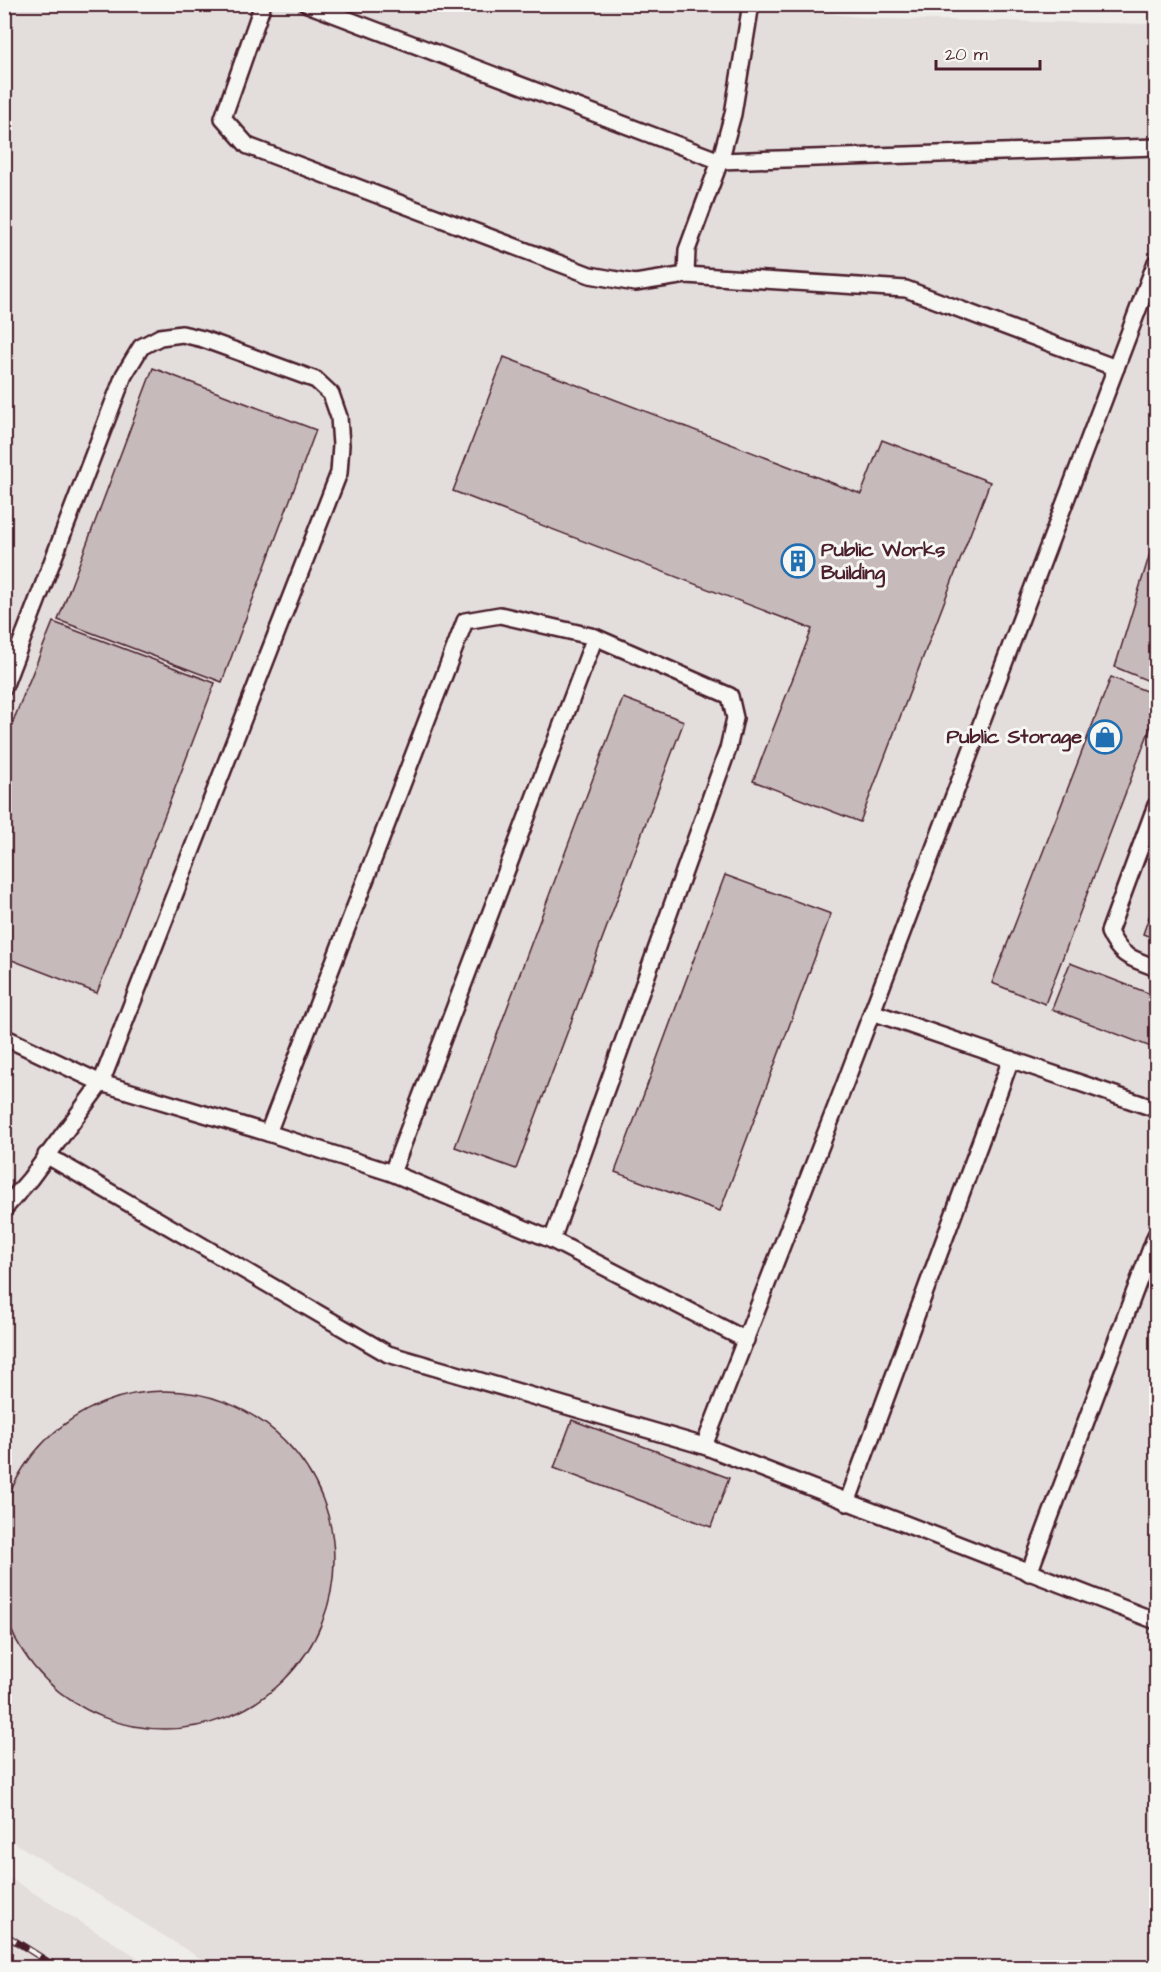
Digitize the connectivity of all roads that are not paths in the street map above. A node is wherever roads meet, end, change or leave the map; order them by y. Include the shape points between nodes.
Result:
1 (263, 4) edge
2 (307, 4) edge
3 (751, 4) edge
4 (1156, 147) edge
5 (720, 161) junction
6 (1156, 262) edge
7 (686, 275) junction
8 (1116, 368) junction
9 (595, 637) junction
10 (4, 687) edge
11 (1156, 810) edge
12 (1156, 968) edge
13 (872, 1012) junction
14 (4, 1036) edge
15 (1011, 1059) junction
16 (102, 1083) junction
17 (1156, 1109) edge
18 (268, 1133) junction
19 (46, 1155) junction
20 (392, 1173) junction
21 (4, 1209) edge
22 (1156, 1235) edge
23 (552, 1240) junction
24 (746, 1340) junction
25 (704, 1446) junction
26 (847, 1503) junction
27 (1029, 1573) junction
28 (1156, 1622) edge

1 - 7 lane via 223,118 248,146 590,275 635,283
2 - 5 lane
3 - 5 lane via 733,114
4 - 5 lane
5 - 7 lane via 687,250
6 - 8 lane
7 - 8 lane via 906,288
8 - 13 lane
9 - 18 lane via 500,615 465,621
9 - 20 lane
9 - 23 lane via 730,696 735,718 728,749
10 - 16 lane via 124,375 141,347 160,337 182,334 203,339 316,380 331,394 339,417 339,472
11 - 12 lane via 1109,932 1116,949
13 - 15 lane
13 - 24 lane
14 - 16 lane
15 - 17 lane
15 - 26 lane
16 - 18 lane
16 - 19 lane
18 - 20 lane
19 - 21 lane
19 - 25 lane via 388,1354
20 - 23 lane
22 - 27 lane
23 - 24 lane
24 - 25 lane
25 - 26 lane
26 - 27 lane
27 - 28 lane

